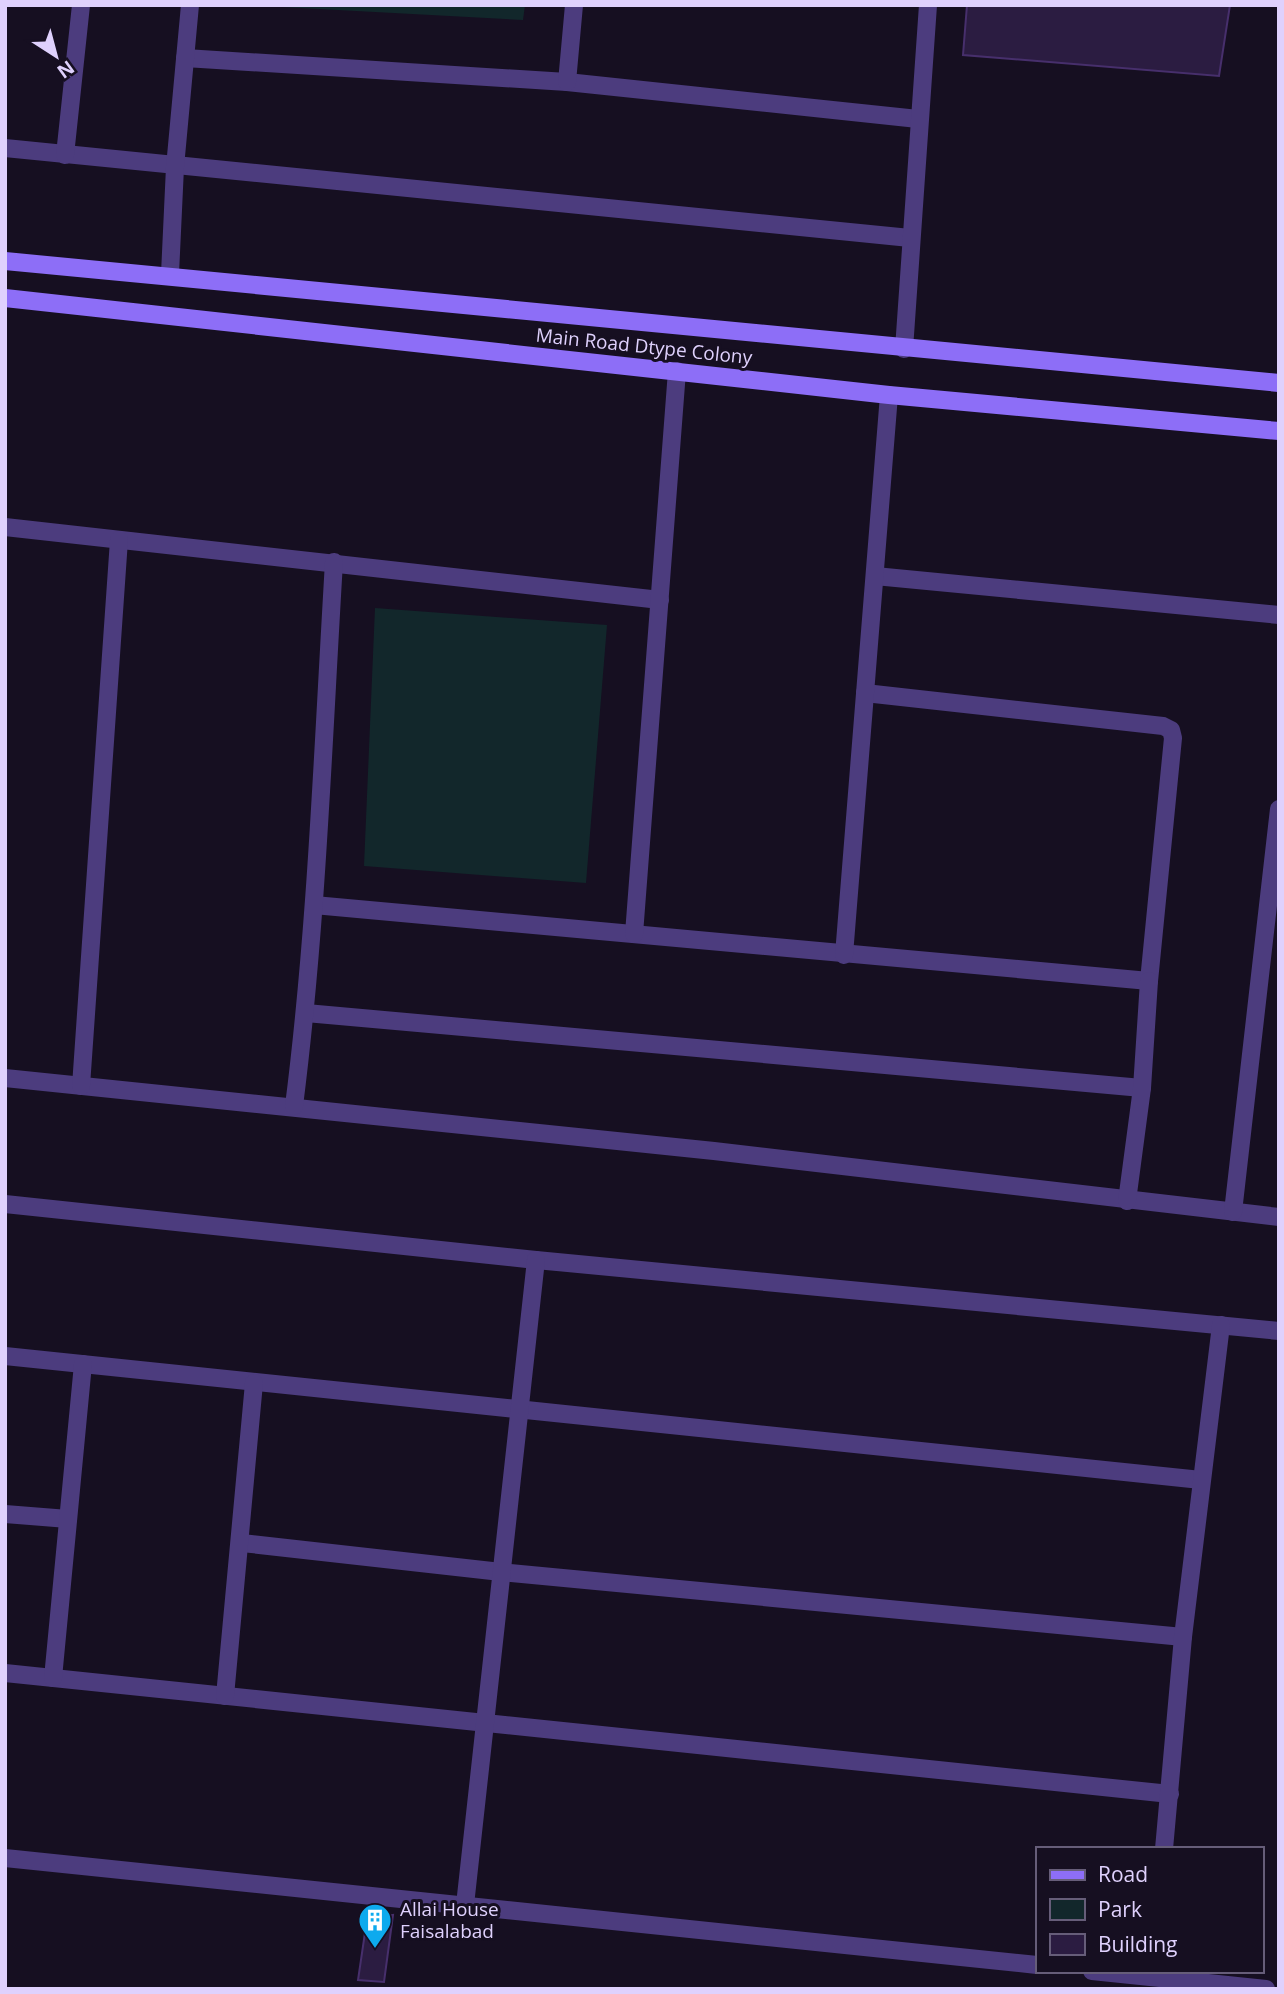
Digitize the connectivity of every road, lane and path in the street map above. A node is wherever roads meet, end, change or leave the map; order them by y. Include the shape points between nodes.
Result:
1 (81, 5) edge
2 (190, 5) edge
3 (574, 5) edge
4 (928, 5) edge
5 (185, 58) junction
6 (567, 82) junction
7 (918, 119) junction
8 (5, 148) edge
9 (65, 155) junction
10 (175, 167) junction
11 (910, 238) junction
12 (5, 261) edge
13 (170, 274) junction
14 (5, 298) edge
15 (904, 349) junction
16 (677, 371) junction
17 (1279, 383) edge
18 (889, 395) junction
19 (1279, 431) edge
20 (5, 527) edge
21 (119, 540) junction
22 (334, 562) junction
23 (875, 576) junction
24 (660, 600) junction
25 (1279, 615) edge
26 (865, 693) junction
27 (1279, 809) edge
28 (314, 905) junction
29 (634, 934) junction
30 (844, 955) junction
31 (1149, 981) junction
32 (306, 1013) junction
33 (5, 1078) edge
34 (80, 1086) junction
35 (1142, 1088) junction
36 (294, 1105) junction
37 (1127, 1201) junction
38 (5, 1203) edge
39 (1233, 1212) junction
40 (1279, 1217) edge
41 (536, 1260) junction
42 (1221, 1325) junction
43 (1279, 1331) edge
44 (5, 1356) edge
45 (83, 1364) junction
46 (254, 1383) junction
47 (519, 1411) junction
48 (1201, 1480) junction
49 (5, 1514) edge
50 (68, 1519) junction
51 (242, 1543) junction
52 (502, 1572) junction
53 (1183, 1637) junction
54 (5, 1673) edge
55 (53, 1678) junction
56 (225, 1696) junction
57 (485, 1723) junction
58 (1170, 1794) junction
59 (1164, 1847) edge
60 (5, 1858) edge
61 (464, 1905) junction
62 (1036, 1965) edge
63 (1107, 1973) edge
64 (1151, 1979) edge
65 (1266, 1989) edge

1 - 9 street
2 - 5 street
3 - 6 street
4 - 7 street
5 - 6 street
5 - 10 street
6 - 7 street
7 - 11 street
8 - 9 street
9 - 10 street
10 - 11 street
10 - 13 street
11 - 15 street
12 - 13 main road, Main Road Dtype Colony
13 - 15 main road, Main Road Dtype Colony
14 - 16 main road, Main Road Dtype Colony
15 - 17 main road, Main Road Dtype Colony
16 - 18 main road, Main Road Dtype Colony
16 - 24 street
18 - 19 main road, Main Road Dtype Colony
18 - 23 street
20 - 21 street
21 - 22 street
21 - 34 street
22 - 24 street
22 - 28 street
23 - 25 street
23 - 26 street
24 - 29 street
26 - 30 street
26 - 31 street via 1171,730
27 - 39 street
28 - 29 street
28 - 32 street
29 - 30 street
30 - 31 street
31 - 35 street
32 - 35 street
32 - 36 street
33 - 34 street
34 - 36 street
35 - 37 street
36 - 37 street
37 - 39 street
38 - 41 street
39 - 40 street
41 - 42 street
41 - 47 street
42 - 43 street
42 - 48 street
44 - 45 street
45 - 46 street
45 - 50 street
46 - 47 street
46 - 51 street
47 - 48 street
47 - 52 street
48 - 53 street
49 - 50 street
50 - 55 street
51 - 52 street
51 - 56 street
52 - 53 street
52 - 57 street
53 - 58 street
54 - 55 street
55 - 56 street
56 - 57 street
57 - 58 street
57 - 61 street
58 - 59 street
60 - 61 street
61 - 62 street
63 - 64 street
64 - 65 street

